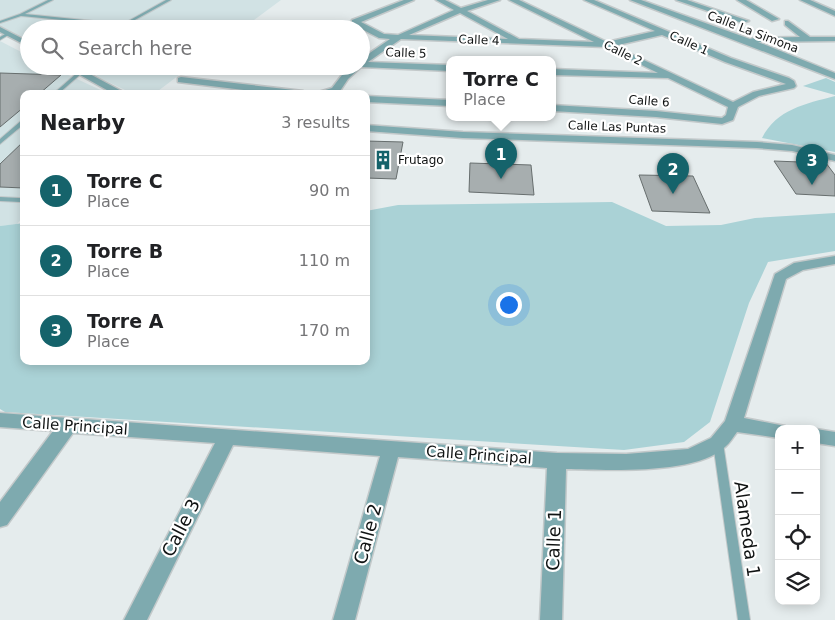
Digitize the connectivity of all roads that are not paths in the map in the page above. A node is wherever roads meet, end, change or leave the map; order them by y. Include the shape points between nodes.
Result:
1 (51, 0) edge
2 (169, 0) edge
3 (410, 0) edge
4 (440, 0) edge
5 (496, 0) edge
6 (513, 0) edge
7 (588, 0) edge
8 (634, 0) edge
9 (680, 0) edge
10 (740, 0) edge
11 (804, 0) edge
12 (461, 11) junction
13 (835, 14) edge
14 (21, 15) junction
15 (775, 19) dead end
16 (65, 20) edge
17 (137, 20) edge
18 (360, 20) edge
19 (745, 21) dead end
20 (0, 22) edge
21 (788, 23) dead end
22 (0, 29) edge
23 (370, 30) edge
24 (663, 32) junction
25 (8, 34) junction
26 (399, 37) junction
27 (0, 39) edge
28 (20, 40) edge
29 (745, 40) junction
30 (809, 40) junction
31 (835, 40) edge
32 (520, 42) junction
33 (606, 45) junction
34 (370, 58) edge
35 (370, 64) edge
36 (446, 68) edge
37 (821, 70) junction
38 (835, 70) edge
39 (556, 72) edge
40 (77, 75) edge
41 (86, 75) edge
42 (347, 75) edge
43 (835, 76) edge
44 (672, 77) junction
45 (181, 80) dead end
46 (60, 90) edge
47 (114, 90) edge
48 (268, 90) edge
49 (339, 90) edge
50 (370, 99) edge
51 (446, 103) edge
52 (733, 106) junction
53 (556, 108) edge
54 (20, 124) edge
55 (370, 128) edge
56 (0, 142) edge
57 (835, 158) edge
58 (0, 199) edge
59 (20, 200) dead end
60 (835, 260) edge
61 (0, 420) edge
62 (733, 424) junction
63 (68, 425) junction
64 (775, 429) edge
65 (228, 437) junction
66 (820, 437) edge
67 (835, 439) edge
68 (718, 443) junction
69 (391, 448) junction
70 (557, 461) junction
71 (0, 518) edge
72 (135, 620) edge
73 (344, 620) edge
74 (550, 620) edge
75 (744, 620) edge

1 - 14 lane
2 - 17 lane
3 - 18 street, Calle 4
4 - 12 street
5 - 12 street
6 - 33 street, Calle 2
7 - 24 street, Calle 1
8 - 29 street, Calle La Simona
9 - 19 street
10 - 15 street
11 - 13 street
12 - 26 street
12 - 32 street
14 - 16 lane
14 - 20 lane
21 - 30 street
22 - 25 street
23 - 26 street, Calle 4 via 382,36
24 - 33 street
24 - 52 street, Calle 1 via 791,84 786,89 756,94
25 - 27 lane
25 - 28 street
26 - 32 street, Calle 4
26 - 34 street
29 - 30 street
29 - 37 street, Calle La Simona
30 - 31 street
32 - 33 street, Calle 4
33 - 44 street, Calle 2
35 - 36 street, Calle 5
37 - 38 street
37 - 43 street, Calle La Simona
39 - 44 street
40 - 46 lane
41 - 47 street
42 - 49 street
44 - 52 street, Calle 2
45 - 48 street
50 - 51 street
52 - 53 street, Calle 6 via 732,115 722,121
54 - 56 lane
55 - 57 street, Calle Las Puntas via 463,135 747,144 792,148
58 - 59 lane
60 - 62 street, Calle Principal via 799,266 780,277
61 - 63 street, Calle Principal
62 - 64 street
62 - 68 street, Calle Principal
63 - 65 street, Calle Principal
63 - 71 street
65 - 69 street, Calle Principal
65 - 72 street, Calle 3
66 - 67 street
68 - 70 street, Calle Principal via 690,457 626,462
68 - 75 lane, Alameda 1
69 - 70 street, Calle Principal
69 - 73 street, Calle 2
70 - 74 street, Calle 1

